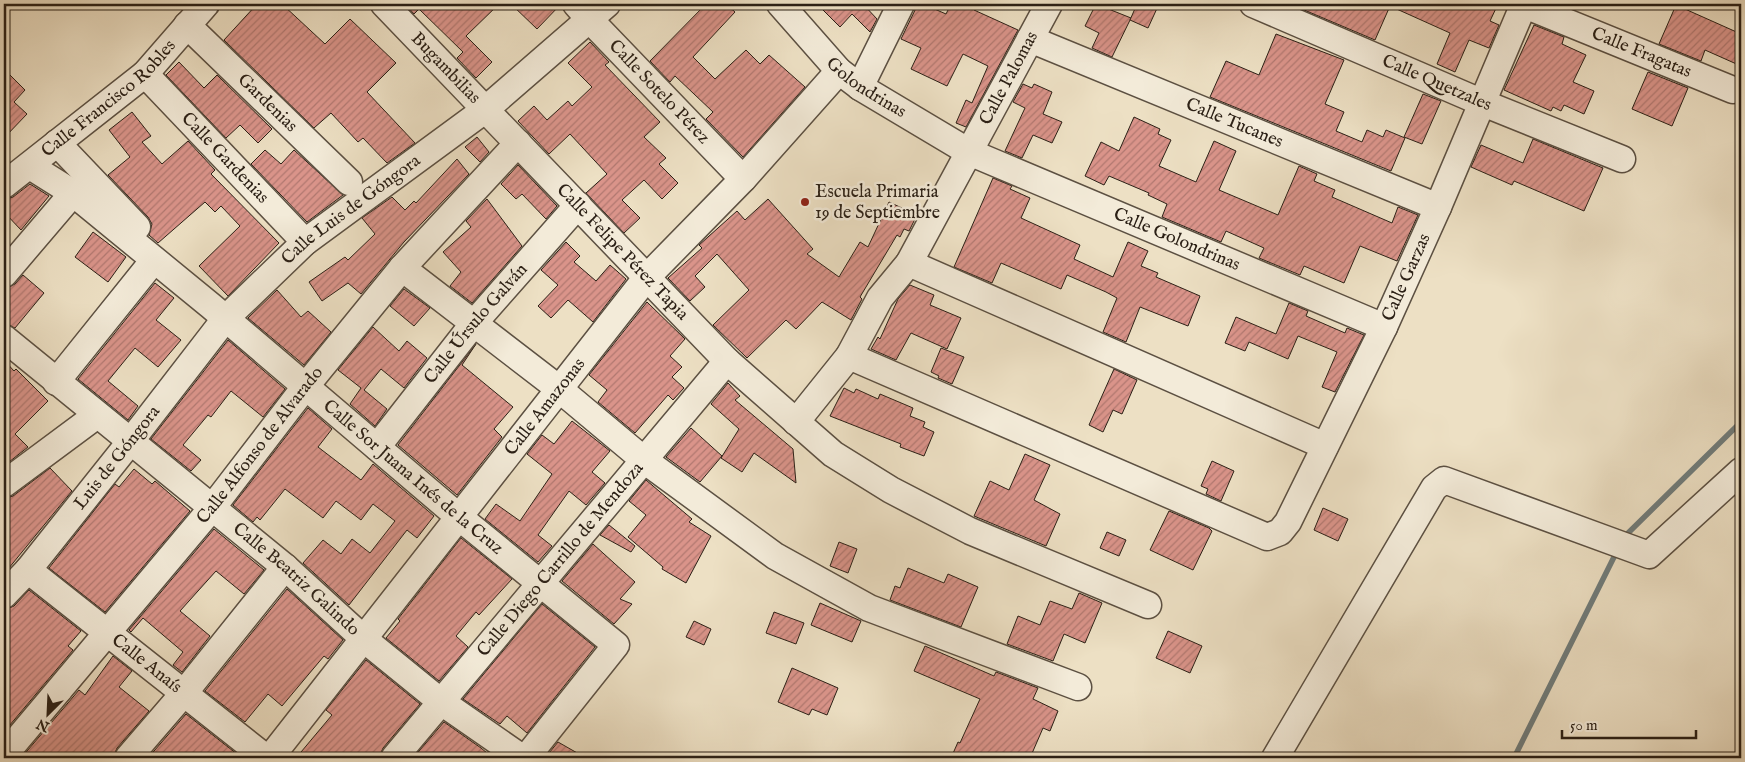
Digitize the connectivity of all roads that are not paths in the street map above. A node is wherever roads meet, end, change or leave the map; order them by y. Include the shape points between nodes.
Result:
1 (206, 4) edge
2 (384, 4) edge
3 (780, 4) edge
4 (902, 4) edge
5 (1049, 4) edge
6 (1253, 4) edge
7 (1523, 4) edge
8 (591, 9) edge
9 (188, 25) junction
10 (1030, 39) junction
11 (840, 71) junction
12 (145, 74) junction
13 (860, 87) junction
14 (1734, 90) dead end
15 (1483, 103) junction
16 (486, 109) junction
17 (57, 143) junction
18 (518, 143) junction
19 (969, 152) junction
20 (1622, 159) dead end
21 (30, 166) junction
22 (743, 179) junction
23 (349, 182) dead end
24 (4, 185) edge
25 (73, 193) junction
26 (578, 205) junction
27 (1438, 207) junction
28 (305, 242) junction
29 (154, 260) junction
30 (909, 263) junction
31 (402, 268) junction
32 (4, 274) edge
33 (647, 277) junction
34 (218, 312) junction
35 (474, 322) junction
36 (1384, 327) junction
37 (4, 338) edge
38 (849, 356) junction
39 (727, 361) junction
40 (56, 382) junction
41 (305, 387) junction
42 (558, 388) junction
43 (97, 415) junction
44 (796, 422) junction
45 (130, 442) junction
46 (377, 446) junction
47 (1325, 446) junction
48 (644, 460) junction
49 (1741, 471) edge
50 (4, 484) edge
51 (212, 508) junction
52 (459, 517) junction
53 (285, 567) junction
54 (28, 570) junction
55 (542, 583) junction
56 (4, 595) edge
57 (1148, 605) dead end
58 (108, 633) junction
59 (365, 640) junction
60 (1078, 687) dead end
61 (184, 693) junction
62 (440, 702) junction
63 (7, 754) edge
64 (128, 758) edge
65 (266, 758) edge
66 (270, 758) edge
67 (394, 758) edge
68 (522, 758) edge
69 (526, 758) edge
70 (1275, 758) edge

1 - 9 street, Calle Francisco Robles
2 - 16 street, Bugambilias
3 - 11 street, Golondrinas
4 - 13 street
5 - 10 street, Calle Palomas
6 - 15 street, Calle Quetzales
7 - 14 street, Calle Fragatas
7 - 15 street, Calle Garzas
8 - 16 street, Calle Luis de Góngora
8 - 22 street, Calle Sotelo Pérez
9 - 12 street, Calle Francisco Robles
9 - 23 street, Gardenias
10 - 19 street, Calle Palomas
10 - 27 street, Calle Tucanes
11 - 13 street, Golondrinas
11 - 22 street, Calle Amazonas
12 - 17 street, Calle Francisco Robles
12 - 28 street, Calle Gardenias
13 - 19 street, Golondrinas
15 - 20 street, Calle Quetzales
15 - 27 street, Calle Garzas
16 - 18 street, Bugambilias
16 - 28 street, Calle Luis de Góngora
17 - 21 street, Calle Francisco Robles
17 - 34 street, Calle Sor Juana Inés de la Cruz
18 - 26 street, Calle Felipe Pérez Tapia
18 - 31 street, Calle Alfonso de Alvarado
19 - 30 street, Calle Palomas
19 - 36 street, Calle Golondrinas
21 - 24 street, Calle Francisco Robles
21 - 25 street, Calle Sor Juana Inés de la Cruz
22 - 33 street, Calle Amazonas
25 - 29 street, Calle Sor Juana Inés de la Cruz
25 - 32 street
26 - 33 street, Calle Felipe Pérez Tapia
26 - 35 street, Calle Úrsulo Galván
27 - 36 street, Calle Garzas
28 - 34 street, Calle Luis de Góngora
29 - 34 street, Calle Sor Juana Inés de la Cruz
29 - 40 street
30 - 38 street, Calle Palomas via 880,298
30 - 47 street
31 - 35 street
31 - 41 street, Calle Alfonso de Alvarado
33 - 39 street, Calle Felipe Pérez Tapia
33 - 42 street, Calle Amazonas
34 - 41 street, Calle Sor Juana Inés de la Cruz
34 - 45 street, Luis de Góngora
35 - 42 street
35 - 46 street, Calle Úrsulo Galván
36 - 47 street, Calle Garzas
37 - 40 street, Calle Beatriz Galindo
38 - 44 street, Calle Palomas
38 - 47 street, Calle Garzas via 1267,537 1280,532 1288,522
39 - 44 street, Calle Felipe Pérez Tapia
39 - 48 street, Calle Diego Carrillo de Mendoza
40 - 43 street, Calle Beatriz Galindo
41 - 46 street, Calle Sor Juana Inés de la Cruz
41 - 51 street, Calle Alfonso de Alvarado
42 - 48 street
42 - 52 street, Calle Amazonas
43 - 45 street, Calle Beatriz Galindo
43 - 50 street
44 - 57 street, Calle Felipe Pérez Tapia via 833,454 970,531
45 - 51 street, Calle Beatriz Galindo
45 - 54 street, Luis de Góngora
46 - 52 street, Calle Sor Juana Inés de la Cruz
48 - 55 street, Calle Diego Carrillo de Mendoza
48 - 60 street via 775,556 869,608
49 - 70 street via 1649,555 1444,480 1434,488
51 - 53 street, Calle Beatriz Galindo
51 - 58 street, Calle Alfonso de Alvarado
52 - 55 street, Calle Sor Juana Inés de la Cruz
52 - 59 street, Calle Amazonas
53 - 59 street, Calle Beatriz Galindo
53 - 61 street
54 - 56 street, Luis de Góngora
54 - 58 street, Calle Anaís
55 - 62 street, Calle Diego Carrillo de Mendoza
55 - 69 street, Calle Sor Juana Inés de la Cruz via 616,645
58 - 61 street, Calle Anaís
58 - 63 street, Calle Alfonso de Alvarado
59 - 62 street, Calle Beatriz Galindo
59 - 66 street, Calle Amazonas
61 - 64 street
61 - 65 street, Calle Anaís
62 - 67 street, Calle Diego Carrillo de Mendoza
62 - 68 street, Calle Beatriz Galindo

